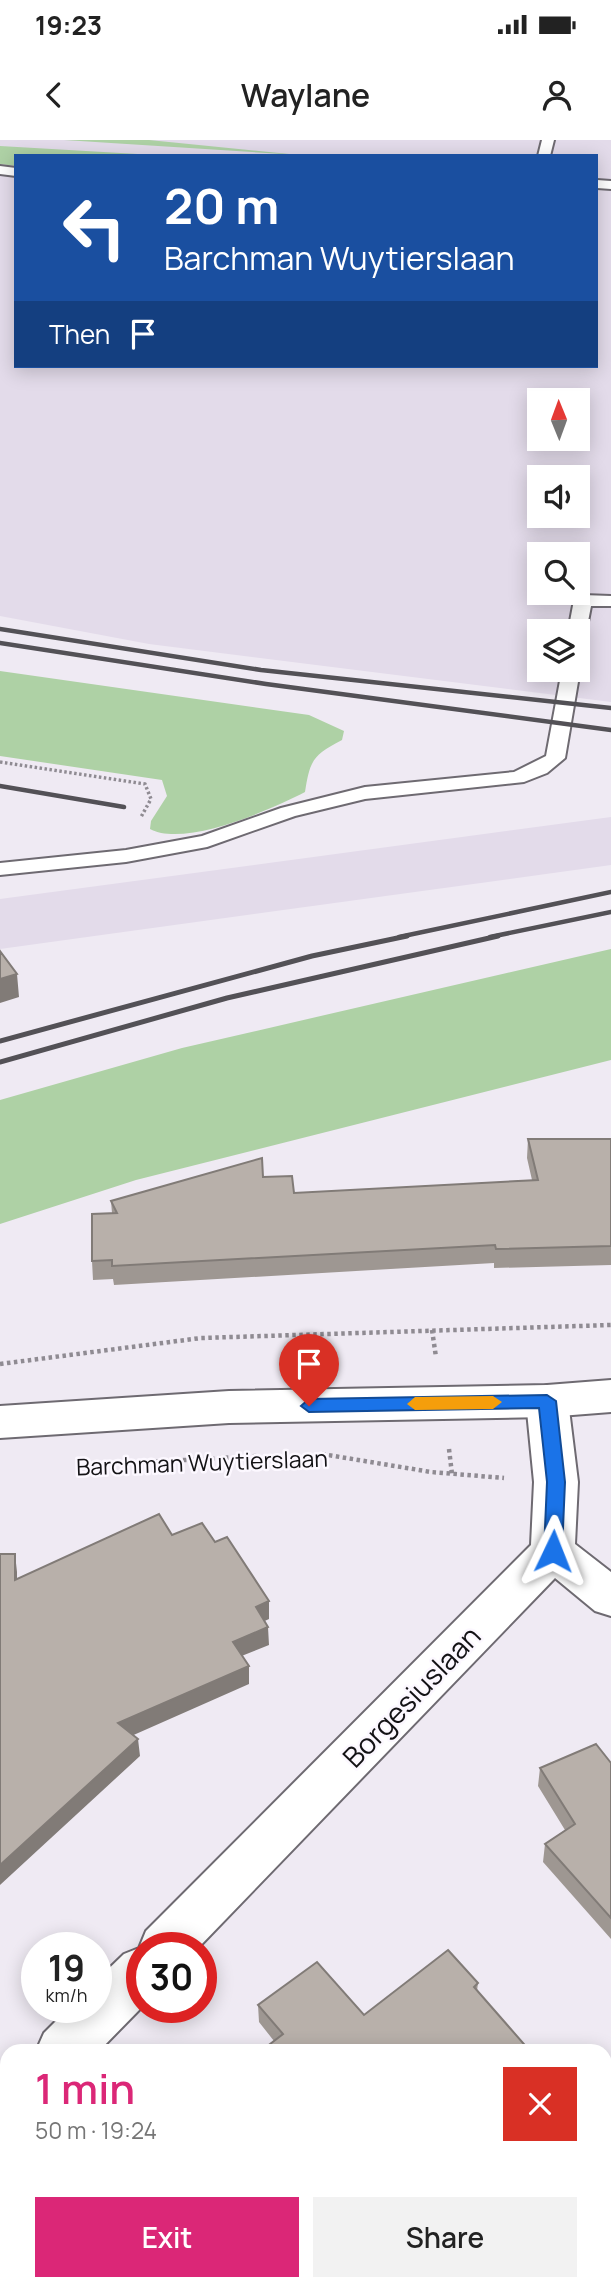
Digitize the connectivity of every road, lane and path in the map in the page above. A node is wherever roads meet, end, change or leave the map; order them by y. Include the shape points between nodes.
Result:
1 (611, 601) edge
2 (579, 619) edge
3 (568, 682) edge
4 (0, 762) edge
5 (126, 856) junction
6 (0, 869) edge
7 (611, 1325) edge
8 (0, 1364) edge
9 (611, 1396) edge
10 (547, 1401) junction
11 (0, 1422) edge
12 (316, 1453) dead end
13 (261, 1456) dead end
14 (139, 1463) dead end
15 (556, 1482) junction
16 (553, 1551) junction
17 (611, 1598) edge
18 (180, 1932) edge
19 (126, 1987) edge
20 (70, 2044) edge

1 - 2 lane via 583,600
3 - 5 lane via 555,758 540,769 517,778 365,793 288,812 207,841
4 - 5 path via 145,784 151,799 128,840
5 - 6 lane
7 - 8 path via 201,1338
9 - 10 street
10 - 11 street via 229,1407
10 - 15 street
12 - 15 path, Barchman Wuytierslaan via 431,1472
13 - 14 path, Barchman Wuytierslaan
15 - 16 street
16 - 17 street
16 - 18 street, Borgesiuslaan
19 - 20 street

